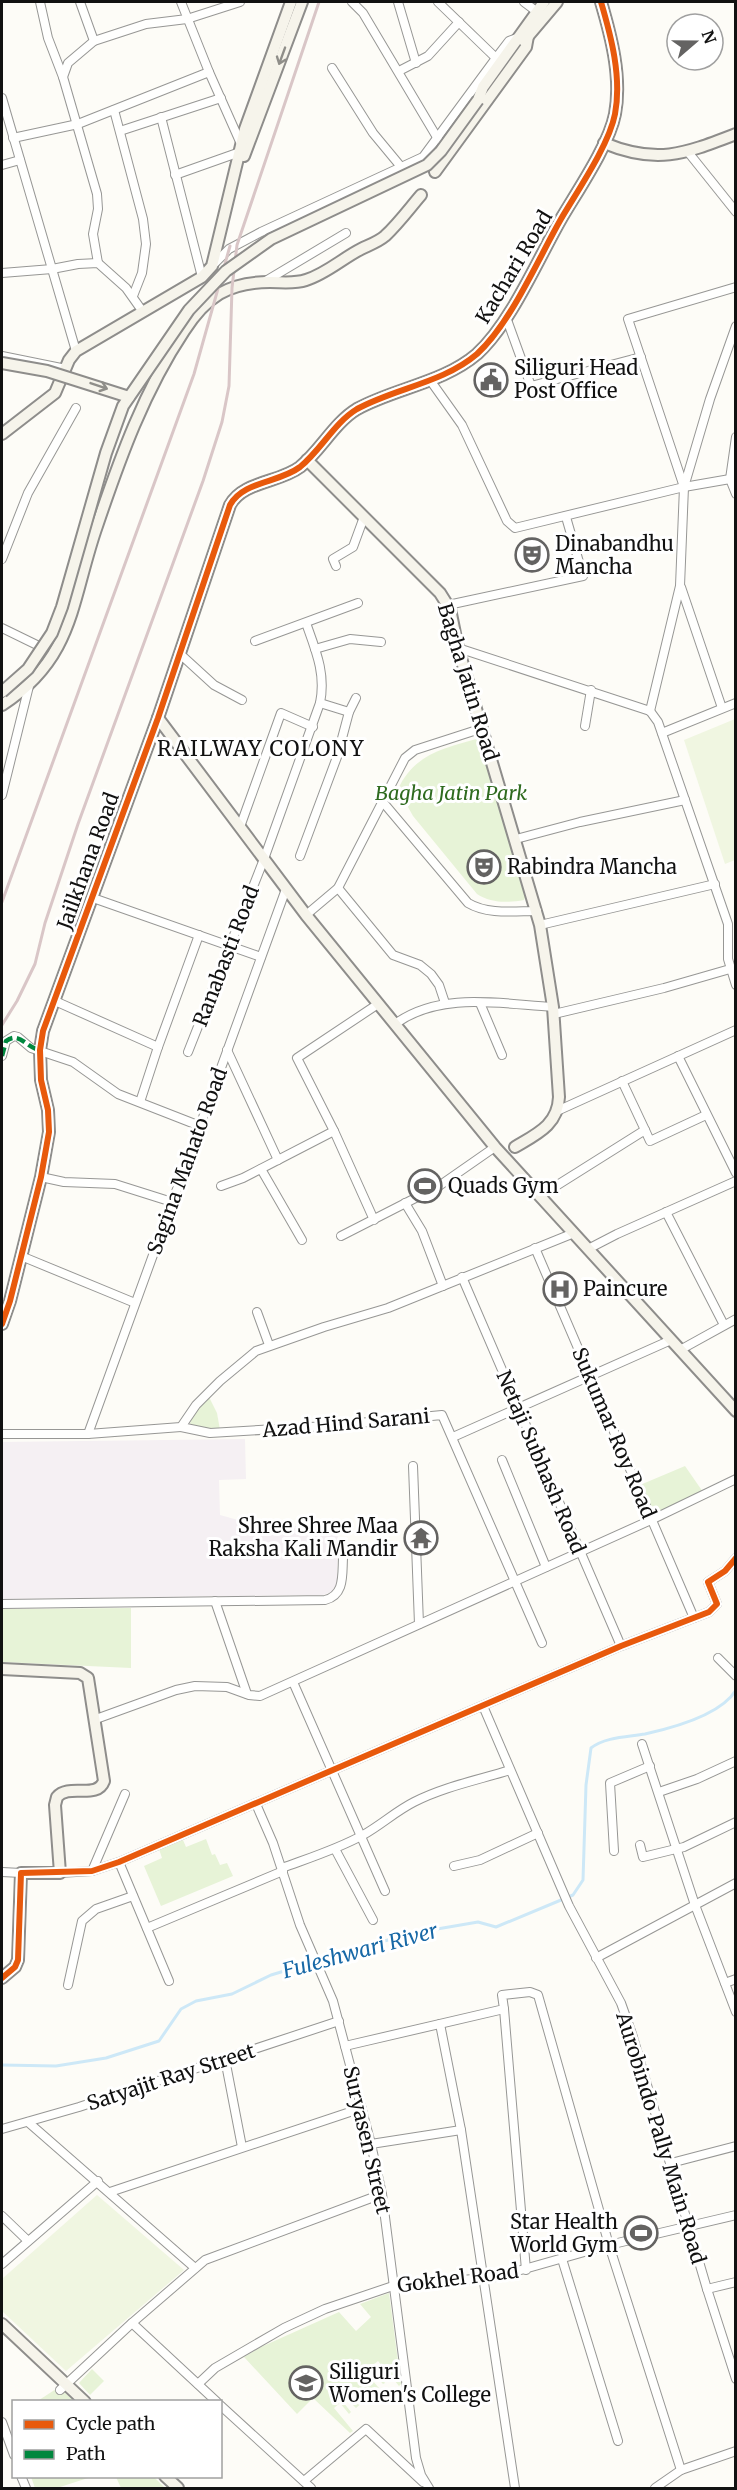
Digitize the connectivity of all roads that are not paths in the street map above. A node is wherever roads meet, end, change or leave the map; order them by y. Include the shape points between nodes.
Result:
1 (40, 2) edge
2 (80, 2) edge
3 (181, 2) edge
4 (238, 2) edge
5 (291, 2) edge
6 (302, 2) edge
7 (352, 2) edge
8 (398, 2) edge
9 (438, 2) edge
10 (524, 2) edge
11 (544, 2) edge
12 (557, 2) edge
13 (601, 2) edge
14 (536, 11) junction
15 (187, 18) junction
16 (459, 22) junction
17 (94, 41) junction
18 (519, 41) junction
19 (496, 58) junction
20 (416, 63) junction
21 (332, 68) dead end
22 (399, 71) junction
23 (209, 72) junction
24 (63, 77) junction
25 (2, 98) edge
26 (221, 98) junction
27 (114, 110) junction
28 (160, 117) junction
29 (78, 124) junction
30 (120, 131) junction
31 (735, 134) edge
32 (13, 138) junction
33 (438, 139) junction
34 (604, 143) junction
35 (241, 148) junction
36 (688, 152) junction
37 (423, 157) junction
38 (20, 160) junction
39 (2, 165) edge
40 (402, 168) junction
41 (435, 172) joint
42 (175, 175) junction
43 (235, 176) junction
44 (421, 195) dead end
45 (735, 212) edge
46 (346, 233) dead end
47 (98, 264) junction
48 (212, 266) junction
49 (52, 270) junction
50 (2, 273) edge
51 (200, 279) junction
52 (262, 283) junction
53 (735, 286) edge
54 (216, 295) junction
55 (133, 296) junction
56 (143, 312) junction
57 (506, 317) junction
58 (735, 326) edge
59 (76, 351) junction
60 (2, 356) edge
61 (641, 357) junction
62 (2, 365) edge
63 (64, 374) junction
64 (430, 380) junction
65 (129, 397) junction
66 (76, 408) dead end
67 (2, 434) edge
68 (735, 437) edge
69 (307, 460) junction
70 (730, 479) junction
71 (684, 487) junction
72 (735, 494) edge
73 (364, 517) junction
74 (566, 517) junction
75 (2, 559) edge
76 (336, 566) dead end
77 (680, 586) junction
78 (358, 603) dead end
79 (448, 605) junction
80 (306, 623) junction
81 (2, 628) edge
82 (255, 641) dead end
83 (381, 642) dead end
84 (41, 647) dead end
85 (458, 648) junction
86 (315, 649) junction
87 (179, 653) junction
88 (29, 686) junction
89 (591, 690) junction
90 (2, 692) edge
91 (356, 698) dead end
92 (242, 700) dead end
93 (320, 703) junction
94 (735, 703) edge
95 (2, 705) edge
96 (722, 708) junction
97 (650, 711) junction
98 (348, 712) junction
99 (158, 718) junction
100 (585, 726) dead end
101 (313, 727) junction
102 (483, 728) junction
103 (662, 733) junction
104 (4, 778) edge
105 (2, 795) edge
106 (685, 800) junction
107 (382, 801) junction
108 (240, 827) junction
109 (516, 840) junction
110 (300, 856) dead end
111 (264, 860) junction
112 (715, 884) junction
113 (338, 888) junction
114 (286, 889) junction
115 (93, 898) junction
116 (537, 911) junction
117 (306, 915) junction
118 (732, 923) edge
119 (540, 925) junction
120 (199, 935) junction
121 (231, 946) junction
122 (261, 957) junction
123 (732, 958) edge
124 (730, 969) junction
125 (735, 985) edge
126 (55, 1001) junction
127 (445, 1003) junction
128 (480, 1003) junction
129 (378, 1004) junction
130 (554, 1010) junction
131 (395, 1024) junction
132 (735, 1030) edge
133 (158, 1047) junction
134 (40, 1050) junction
135 (227, 1050) junction
136 (188, 1052) dead end
137 (502, 1055) dead end
138 (2, 1056) edge
139 (678, 1056) junction
140 (622, 1081) junction
141 (140, 1102) junction
142 (557, 1111) junction
143 (706, 1115) junction
144 (200, 1126) junction
145 (645, 1130) junction
146 (334, 1131) junction
147 (495, 1147) junction
148 (515, 1147) junction
149 (278, 1160) junction
150 (261, 1168) junction
151 (514, 1168) junction
152 (735, 1173) edge
153 (41, 1177) junction
154 (735, 1181) edge
155 (221, 1186) dead end
156 (540, 1196) junction
157 (172, 1202) junction
158 (405, 1203) junction
159 (666, 1212) junction
160 (374, 1220) junction
161 (574, 1233) junction
162 (341, 1236) dead end
163 (302, 1240) dead end
164 (535, 1248) junction
165 (588, 1249) junction
166 (21, 1256) junction
167 (462, 1277) junction
168 (443, 1286) junction
169 (6, 1300) edge
170 (135, 1303) junction
171 (257, 1312) dead end
172 (735, 1319) edge
173 (2, 1324) edge
174 (724, 1325) junction
175 (671, 1340) junction
176 (269, 1345) junction
177 (680, 1350) junction
178 (590, 1376) junction
179 (733, 1405) edge
180 (518, 1409) junction
181 (181, 1427) junction
182 (2, 1434) edge
183 (88, 1434) junction
184 (453, 1437) junction
185 (502, 1460) dead end
186 (413, 1466) dead end
187 (735, 1479) edge
188 (651, 1520) junction
189 (580, 1552) junction
190 (343, 1557) dead end
191 (735, 1558) edge
192 (546, 1567) junction
193 (516, 1582) junction
194 (215, 1601) junction
195 (2, 1604) edge
196 (694, 1618) junction
197 (419, 1624) junction
198 (542, 1643) dead end
199 (621, 1646) junction
200 (718, 1658) dead end
201 (2, 1669) edge
202 (735, 1676) edge
203 (293, 1682) junction
204 (247, 1694) junction
205 (483, 1706) junction
206 (96, 1719) junction
207 (642, 1744) dead end
208 (735, 1761) edge
209 (650, 1766) junction
210 (331, 1770) junction
211 (510, 1770) junction
212 (659, 1792) junction
213 (125, 1794) dead end
214 (256, 1804) junction
215 (735, 1822) edge
216 (538, 1833) junction
217 (360, 1837) junction
218 (640, 1845) dead end
219 (676, 1847) junction
220 (335, 1849) junction
221 (614, 1851) dead end
222 (119, 1862) junction
223 (454, 1866) dead end
224 (282, 1869) junction
225 (92, 1871) junction
226 (2, 1872) edge
227 (21, 1873) junction
228 (60, 1873) junction
229 (735, 1883) edge
230 (385, 1891) dead end
231 (133, 1896) junction
232 (696, 1905) junction
233 (373, 1920) dead end
234 (147, 1928) junction
235 (596, 1958) junction
236 (2, 1978) edge
237 (735, 1979) edge
238 (169, 1981) dead end
239 (725, 1983) junction
240 (68, 1985) dead end
241 (504, 2009) junction
242 (735, 2013) edge
243 (339, 2021) junction
244 (440, 2024) junction
245 (345, 2046) junction
246 (225, 2059) junction
247 (362, 2108) junction
248 (28, 2122) junction
249 (2, 2129) edge
250 (460, 2130) junction
251 (371, 2144) junction
252 (735, 2146) edge
253 (242, 2147) junction
254 (671, 2163) junction
255 (98, 2181) junction
256 (110, 2192) junction
257 (382, 2194) junction
258 (735, 2215) edge
259 (2, 2216) edge
260 (688, 2226) junction
261 (27, 2240) junction
262 (609, 2245) junction
263 (562, 2259) junction
264 (2, 2264) edge
265 (195, 2268) junction
266 (526, 2270) junction
267 (483, 2278) junction
268 (735, 2282) edge
269 (393, 2286) junction
270 (707, 2289) junction
271 (132, 2323) junction
272 (2, 2324) edge
273 (735, 2379) edge
274 (198, 2384) junction
275 (62, 2387) junction
276 (82, 2400) edge
277 (215, 2400) edge
278 (222, 2407) edge
279 (2, 2422) edge
280 (618, 2441) dead end
281 (12, 2450) edge
282 (735, 2451) edge
283 (681, 2470) junction
284 (304, 2481) junction
285 (428, 2487) edge
286 (311, 2488) edge
287 (515, 2488) edge
288 (655, 2488) edge

1 - 24 street
2 - 17 street
3 - 15 street
4 - 15 street
5 - 35 street
6 -> 43 street
7 - 22 street
8 - 20 street
9 - 16 street
10 - 14 street
11 - 14 street
12 - 18 street
13 - 34 street, Kachari Road via 617,85 615,116
14 - 18 street
15 - 17 street via 146,24
15 - 23 street
16 - 19 street
16 - 20 street via 440,45
17 - 24 street via 68,63
18 - 19 street via 509,41
18 - 41 street via 526,47
18 - 65 street, bridge via 441,152 427,165 287,231 226,271 177,324
19 - 33 street
20 - 22 street
21 - 40 street via 373,133
22 - 33 street
23 - 26 street
23 - 27 street
24 - 29 street
25 - 32 street
26 - 28 street
26 - 35 street
27 - 29 street
27 - 30 street
28 - 30 street
28 - 42 street
29 - 32 street
29 - 47 street via 97,194 93,234
30 - 55 street via 146,244 142,273
31 - 36 street
32 - 38 street
33 - 37 street
34 - 36 street via 625,152 653,155
34 - 57 street, Kachari Road
35 - 42 street
35 - 43 street
36 - 45 street
37 - 40 street
37 - 41 street
38 - 39 street
38 - 49 street
40 - 48 street via 261,232 229,249
42 - 51 street
43 - 48 street
44 - 52 street via 380,240 321,273 296,282
46 - 52 street
47 - 49 street
47 - 55 street
48 - 51 street
49 - 50 street
49 - 59 street
51 - 54 street
51 - 56 street
52 - 54 street via 241,285
53 - 61 street via 628,319
54 - 88 street via 185,329 143,401 96,527 64,637
55 - 56 street
56 - 59 street
57 - 61 street via 531,386
57 - 64 street, Kachari Road via 474,356
58 - 71 street
59 - 63 street
60 - 63 street
61 - 71 street
62 - 63 street
62 -> 65 street, bridge via 47,371
63 - 67 street via 49,399
64 - 69 street, Kachari Road via 348,416
64 - 74 street via 462,426 511,526 520,529
65 - 90 street, bridge via 113,430 52,633 28,669
66 - 75 street via 28,493
68 - 70 street
69 - 73 street, Bagha Jatin Road
69 - 87 street, Jailkhana Road via 286,476 240,492 233,500
70 - 71 street
70 - 72 street
71 - 74 street
71 - 77 street
73 - 76 street via 354,546 333,559
73 - 79 street, Bagha Jatin Road
74 - 79 street via 583,576
77 - 96 street
77 - 97 street
78 - 80 street
79 - 85 street, Bagha Jatin Road
80 - 82 street
80 - 86 street, Ranabasti Road
81 - 84 street
83 - 86 street via 350,639
85 - 89 street
85 - 102 street, Bagha Jatin Road
86 - 93 street, Ranabasti Road via 323,678
87 - 92 street via 214,685
87 - 99 street, Jailkhana Road
88 - 95 street
88 - 104 street
89 - 97 street
89 - 100 street
91 - 98 street
93 - 98 street
93 - 101 street, Ranabasti Road
94 - 96 street
96 - 103 street
97 - 103 street
98 - 110 street via 337,757
99 - 108 street
99 - 115 street, Jailkhana Road
101 - 108 street via 280,713
101 - 111 street, Ranabasti Road
102 - 107 street via 409,754
102 - 109 street, Bagha Jatin Road
103 - 106 street
104 - 105 street
106 - 109 street
106 - 112 street
107 - 113 street
107 - 116 street via 468,903 498,911
108 - 111 street
109 - 116 street, Bagha Jatin Road
111 - 114 street
111 - 121 street, Ranabasti Road
112 - 118 street
112 - 119 street
113 - 117 street
113 - 127 street via 393,955 420,965 431,974
114 - 117 street
114 - 122 street, Sagina Mahato Road
115 - 120 street
115 - 126 street, Jailkhana Road
116 - 119 street, Bagha Jatin Road
117 - 129 street
118 - 123 street
119 - 130 street, Bagha Jatin Road
120 - 121 street
120 - 133 street
121 - 122 street
121 - 136 street, Ranabasti Road
122 - 135 street, Sagina Mahato Road
123 - 124 street
124 - 125 street
124 - 130 street via 664,988
126 - 133 street
126 - 134 street, Jailkhana Road
127 - 128 street
127 - 131 street
128 - 130 street
128 - 137 street
129 - 131 street
129 - 146 street via 297,1058
130 - 142 street, Bagha Jatin Road
131 - 147 street
132 - 139 street
133 - 141 street
134 - 138 street via 14,1036 6,1041
134 - 141 street via 73,1062 118,1094
134 - 153 street, Jailkhana Road via 42,1088 50,1122
135 - 144 street, Sagina Mahato Road
135 - 149 street
139 - 140 street
139 - 143 street
140 - 142 street
140 - 145 street
141 - 144 street
142 - 148 street via 542,1131
143 - 145 street via 650,1141
143 - 152 street
144 - 157 street, Sagina Mahato Road
145 - 156 street
146 - 149 street
146 - 160 street
147 - 148 street
147 - 151 street
147 - 158 street via 439,1186
148 - 151 street
149 - 150 street
150 - 155 street
150 - 163 street
151 - 156 street
153 - 157 street via 115,1184
153 - 166 street, Jailkhana Road
154 - 159 street
156 - 161 street
157 - 170 street, Sagina Mahato Road
158 - 160 street
158 - 168 street via 422,1231
159 - 165 street
159 - 174 street
160 - 162 street
161 - 164 street
161 - 165 street
164 - 167 street
164 - 178 street, Sukumar Roy Road
165 - 175 street
166 - 169 street, Jailkhana Road
166 - 170 street
167 - 168 street
167 - 180 street, Netaji Subhash Road
168 - 176 street via 388,1308
169 - 173 street, Jailkhana Road
170 - 183 street, Sagina Mahato Road
171 - 176 street
172 - 174 street
174 - 177 street
175 - 177 street
175 - 178 street
176 - 181 street via 232,1370
177 - 179 street
178 - 180 street
178 - 188 street, Sukumar Roy Road
180 - 184 street
180 - 189 street, Netaji Subhash Road
181 - 183 street
181 - 184 street, Azad Hind Sarani via 210,1433 252,1431 439,1414 444,1416
182 - 183 street
184 - 193 street, Azad Hind Sarani
185 - 192 street
186 - 197 street
187 - 188 street
188 - 189 street
188 - 196 street, Sukumar Roy Road
189 - 192 street
189 - 199 street, Netaji Subhash Road
190 - 194 street via 340,1587 329,1599
191 - 196 street via 725,1571 708,1582 716,1602 714,1609
192 - 193 street
193 - 197 street
193 - 198 street, Azad Hind Sarani
194 - 195 street
194 - 204 street
196 - 199 street
197 - 203 street
199 - 205 street
200 - 202 street
201 - 206 street via 84,1675 90,1682
203 - 204 street via 260,1696
203 - 210 street
204 - 206 street via 227,1687 195,1686
205 - 210 street
205 - 211 street, Aurobindo Pally Main Road
206 - 228 street via 104,1781 96,1790 66,1790 57,1797
207 - 209 street
208 - 212 street
209 - 212 street
209 - 221 street via 610,1783
210 - 214 street
210 - 217 street
211 - 216 street, Aurobindo Pally Main Road
211 - 217 street via 419,1800
212 - 219 street
213 - 225 street
214 - 222 street
214 - 224 street, Suryasen Street
215 - 219 street
216 - 223 street via 480,1860
216 - 235 street, Aurobindo Pally Main Road
217 - 220 street
217 - 230 street
218 - 219 street via 644,1857
219 - 232 street
220 - 224 street
220 - 233 street
222 - 225 street
222 - 231 street
224 - 234 street
224 - 243 street, Suryasen Street
225 - 228 street
226 - 227 street
227 - 228 street
227 - 236 street via 18,1960
229 - 232 street
231 - 234 street
231 - 240 street via 96,1909 82,1921
232 - 235 street
232 - 239 street
234 - 238 street
235 - 254 street, Aurobindo Pally Main Road via 633,2034
237 - 239 street
239 - 242 street
241 - 244 street
241 - 262 street via 502,1995 533,1992 540,1997
241 - 266 street
243 - 245 street, Suryasen Street
243 - 246 street, Satyajit Ray Street
244 - 245 street
244 - 250 street
245 - 247 street, Suryasen Street
246 - 248 street, Satyajit Ray Street
246 - 253 street
247 - 251 street, Suryasen Street
247 - 253 street
248 - 249 street, Satyajit Ray Street
248 - 255 street
250 - 251 street
250 - 267 street
251 - 257 street, Suryasen Street
252 - 254 street
253 - 256 street
254 - 260 street, Aurobindo Pally Main Road
255 - 256 street
255 - 261 street
256 - 265 street
257 - 265 street via 213,2256
257 - 269 street, Suryasen Street
258 - 260 street, Gokhel Road
259 - 261 street
260 - 262 street, Gokhel Road
260 - 270 street, Aurobindo Pally Main Road
261 - 264 street
262 - 263 street, Gokhel Road
262 - 283 street
263 - 266 street, Gokhel Road
263 - 280 street
265 - 271 street
266 - 267 street, Gokhel Road
267 - 269 street, Gokhel Road
267 - 287 street
268 - 270 street
269 - 274 street, Gokhel Road via 284,2328 215,2368
269 - 285 street, Suryasen Street via 416,2458
270 - 273 street, Aurobindo Pally Main Road
271 - 274 street
271 - 275 street
272 - 275 street
274 - 277 street
275 - 276 street
278 - 284 street
279 - 281 street
282 - 283 street
283 - 288 street
284 - 285 street via 366,2429
284 - 286 street

